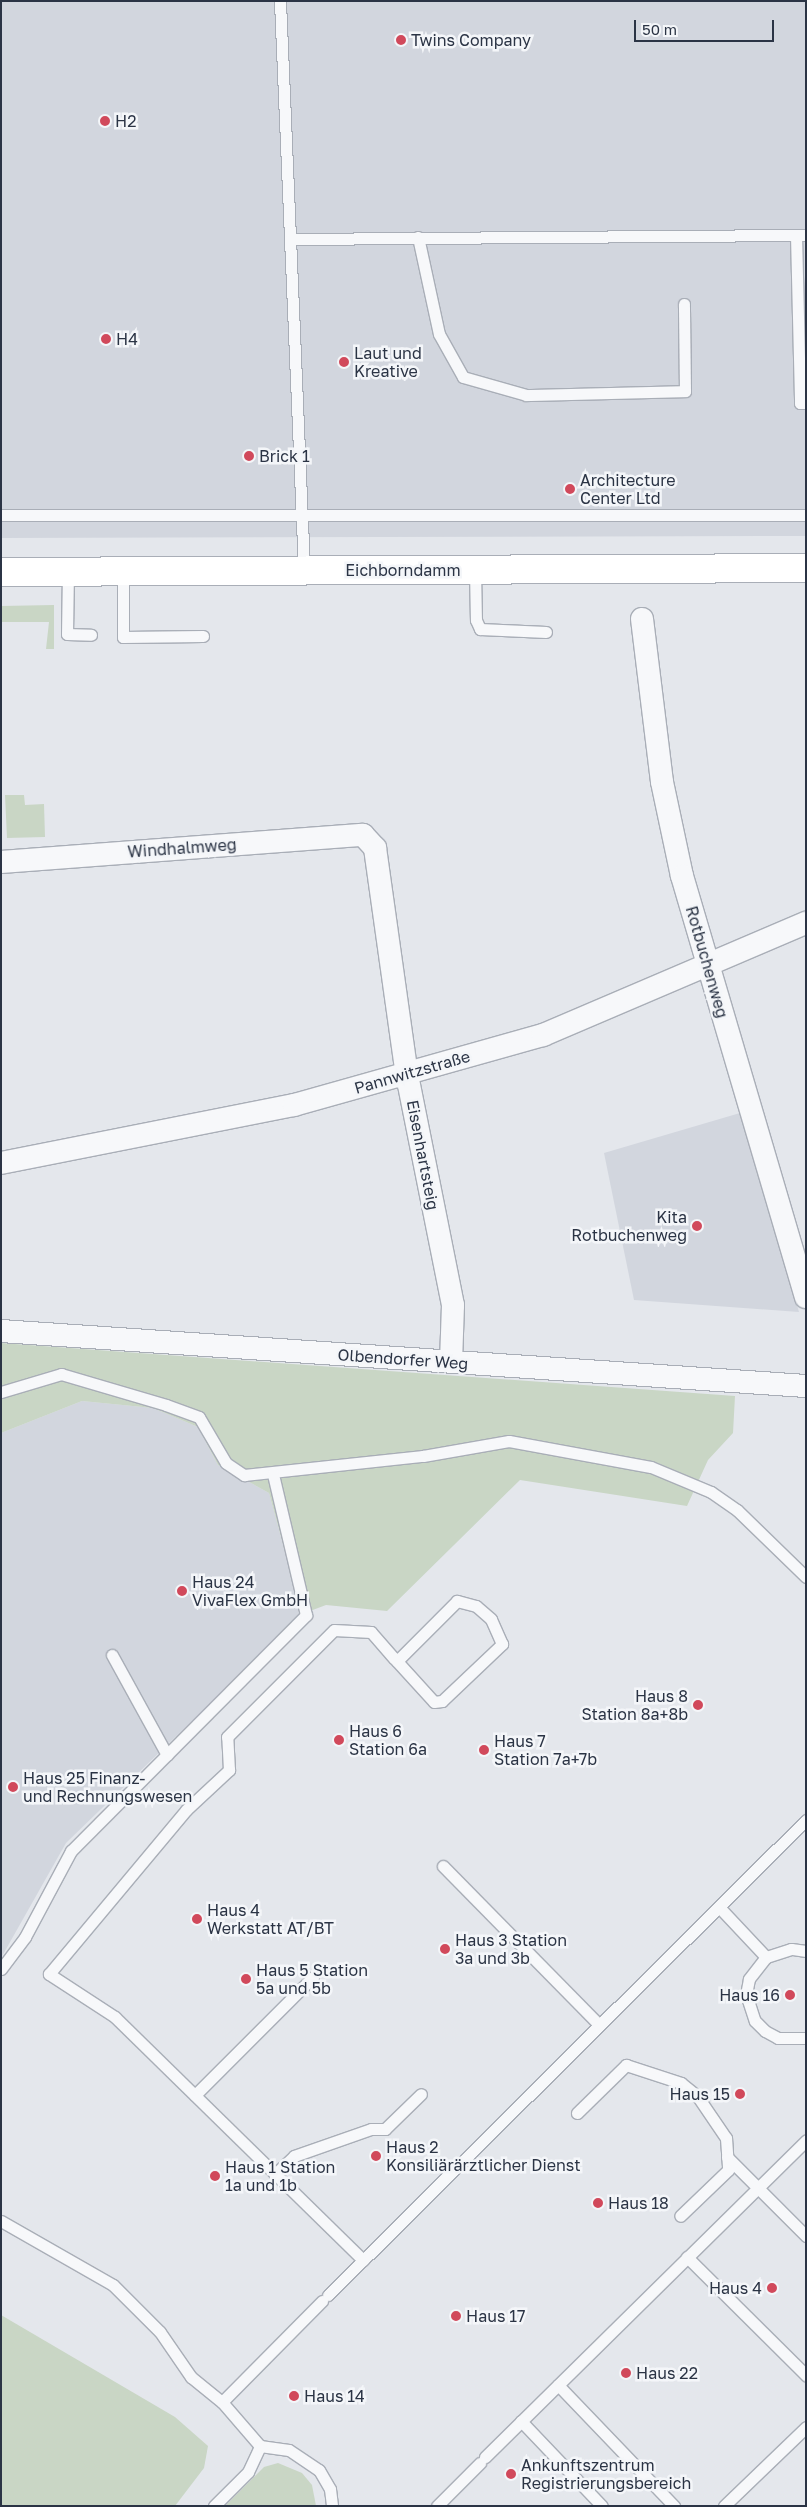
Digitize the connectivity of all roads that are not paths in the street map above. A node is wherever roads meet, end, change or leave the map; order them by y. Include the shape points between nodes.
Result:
1 (280, 1) edge
2 (801, 235) edge
3 (418, 237) junction
4 (291, 240) junction
5 (684, 304) dead end
6 (806, 403) edge
7 (305, 513) junction
8 (806, 514) edge
9 (1, 515) edge
10 (806, 568) edge
11 (304, 570) junction
12 (476, 570) junction
13 (68, 571) junction
14 (123, 571) junction
15 (1, 572) edge
16 (642, 619) dead end
17 (546, 632) dead end
18 (91, 635) dead end
19 (202, 636) dead end
20 (363, 835) joint
21 (1, 862) edge
22 (806, 923) edge
23 (708, 966) junction
24 (407, 1074) junction
25 (1, 1163) edge
26 (801, 1262) edge
27 (806, 1297) edge
28 (1, 1331) edge
29 (451, 1362) junction
30 (806, 1386) edge
31 (1, 1392) edge
32 (273, 1474) junction
33 (806, 1577) edge
34 (112, 1655) dead end
35 (397, 1661) junction
36 (167, 1755) junction
37 (806, 1820) edge
38 (443, 1866) dead end
39 (718, 1907) junction
40 (1, 1949) edge
41 (806, 1951) edge
42 (766, 1957) junction
43 (10, 1958) junction
44 (1, 1969) edge
45 (312, 1977) dead end
46 (599, 2025) junction
47 (806, 2038) edge
48 (421, 2094) dead end
49 (195, 2095) junction
50 (577, 2113) dead end
51 (806, 2140) edge
52 (727, 2156) junction
53 (275, 2174) junction
54 (758, 2188) junction
55 (680, 2216) dead end
56 (1, 2221) edge
57 (806, 2236) edge
58 (687, 2257) junction
59 (363, 2260) junction
60 (806, 2375) edge
61 (558, 2385) junction
62 (222, 2402) junction
63 (521, 2422) junction
64 (806, 2427) edge
65 (260, 2446) junction
66 (214, 2506) edge
67 (332, 2506) edge
68 (437, 2506) edge
69 (602, 2506) edge
70 (674, 2506) edge
71 (724, 2506) edge

1 - 4 lane
2 - 3 lane
2 - 6 lane via 800,403
3 - 4 lane
3 - 5 lane via 439,334 463,377 526,395 685,391
4 - 7 lane
7 - 8 lane
7 - 9 lane
7 - 11 lane
10 - 12 main road, Eichborndamm
11 - 12 main road, Eichborndamm
11 - 14 main road, Eichborndamm
12 - 17 lane via 476,620 480,629
13 - 14 main road, Eichborndamm
13 - 15 main road, Eichborndamm
13 - 18 lane via 67,634
14 - 19 lane via 123,636
16 - 23 street, Rotbuchenweg via 662,782 682,876
20 - 21 street, Windhalmweg
20 - 24 street, Eisenhartsteig via 375,848
22 - 23 street, Pannwitzstraße
23 - 24 street, Pannwitzstraße via 543,1035
23 - 26 street, Rotbuchenweg
24 - 25 street, Pannwitzstraße via 167,1133
24 - 29 street, Eisenhartsteig via 453,1305
26 - 27 street, Rotbuchenweg
28 - 29 street, Olbendorfer Weg
29 - 30 street, Olbendorfer Weg
31 - 32 lane via 61,1374 166,1405 199,1418 226,1463 244,1475
32 - 33 lane via 509,1441 596,1456 651,1467 711,1492 737,1510
32 - 36 lane via 306,1615
34 - 36 lane
35 - 35 lane via 434,1702 442,1701 502,1644 491,1619 476,1606 457,1601
35 - 49 lane via 371,1632 334,1630 227,1737 229,1770 186,1810 49,1974 115,2017
36 - 43 lane via 71,1851
37 - 39 lane
38 - 46 lane
39 - 42 lane
39 - 46 lane
40 - 43 lane
41 - 42 lane via 791,1949
42 - 47 lane via 752,1973 746,1994 755,2021 778,2038
43 - 44 lane
45 - 49 lane
46 - 59 lane
48 - 53 lane via 385,2129 371,2128 294,2156
49 - 53 lane
50 - 52 lane via 626,2065 650,2070 681,2083 698,2097 726,2138
51 - 54 lane
52 - 54 lane
52 - 55 lane via 728,2170
53 - 59 lane
54 - 57 lane
54 - 58 lane
56 - 62 lane via 113,2285 160,2332 191,2378
58 - 60 lane
58 - 61 lane
59 - 62 lane
61 - 63 lane
61 - 70 lane
62 - 65 lane
63 - 68 lane
63 - 69 lane
64 - 71 lane
65 - 66 lane via 248,2472
65 - 67 lane via 289,2450 306,2459 330,2489

